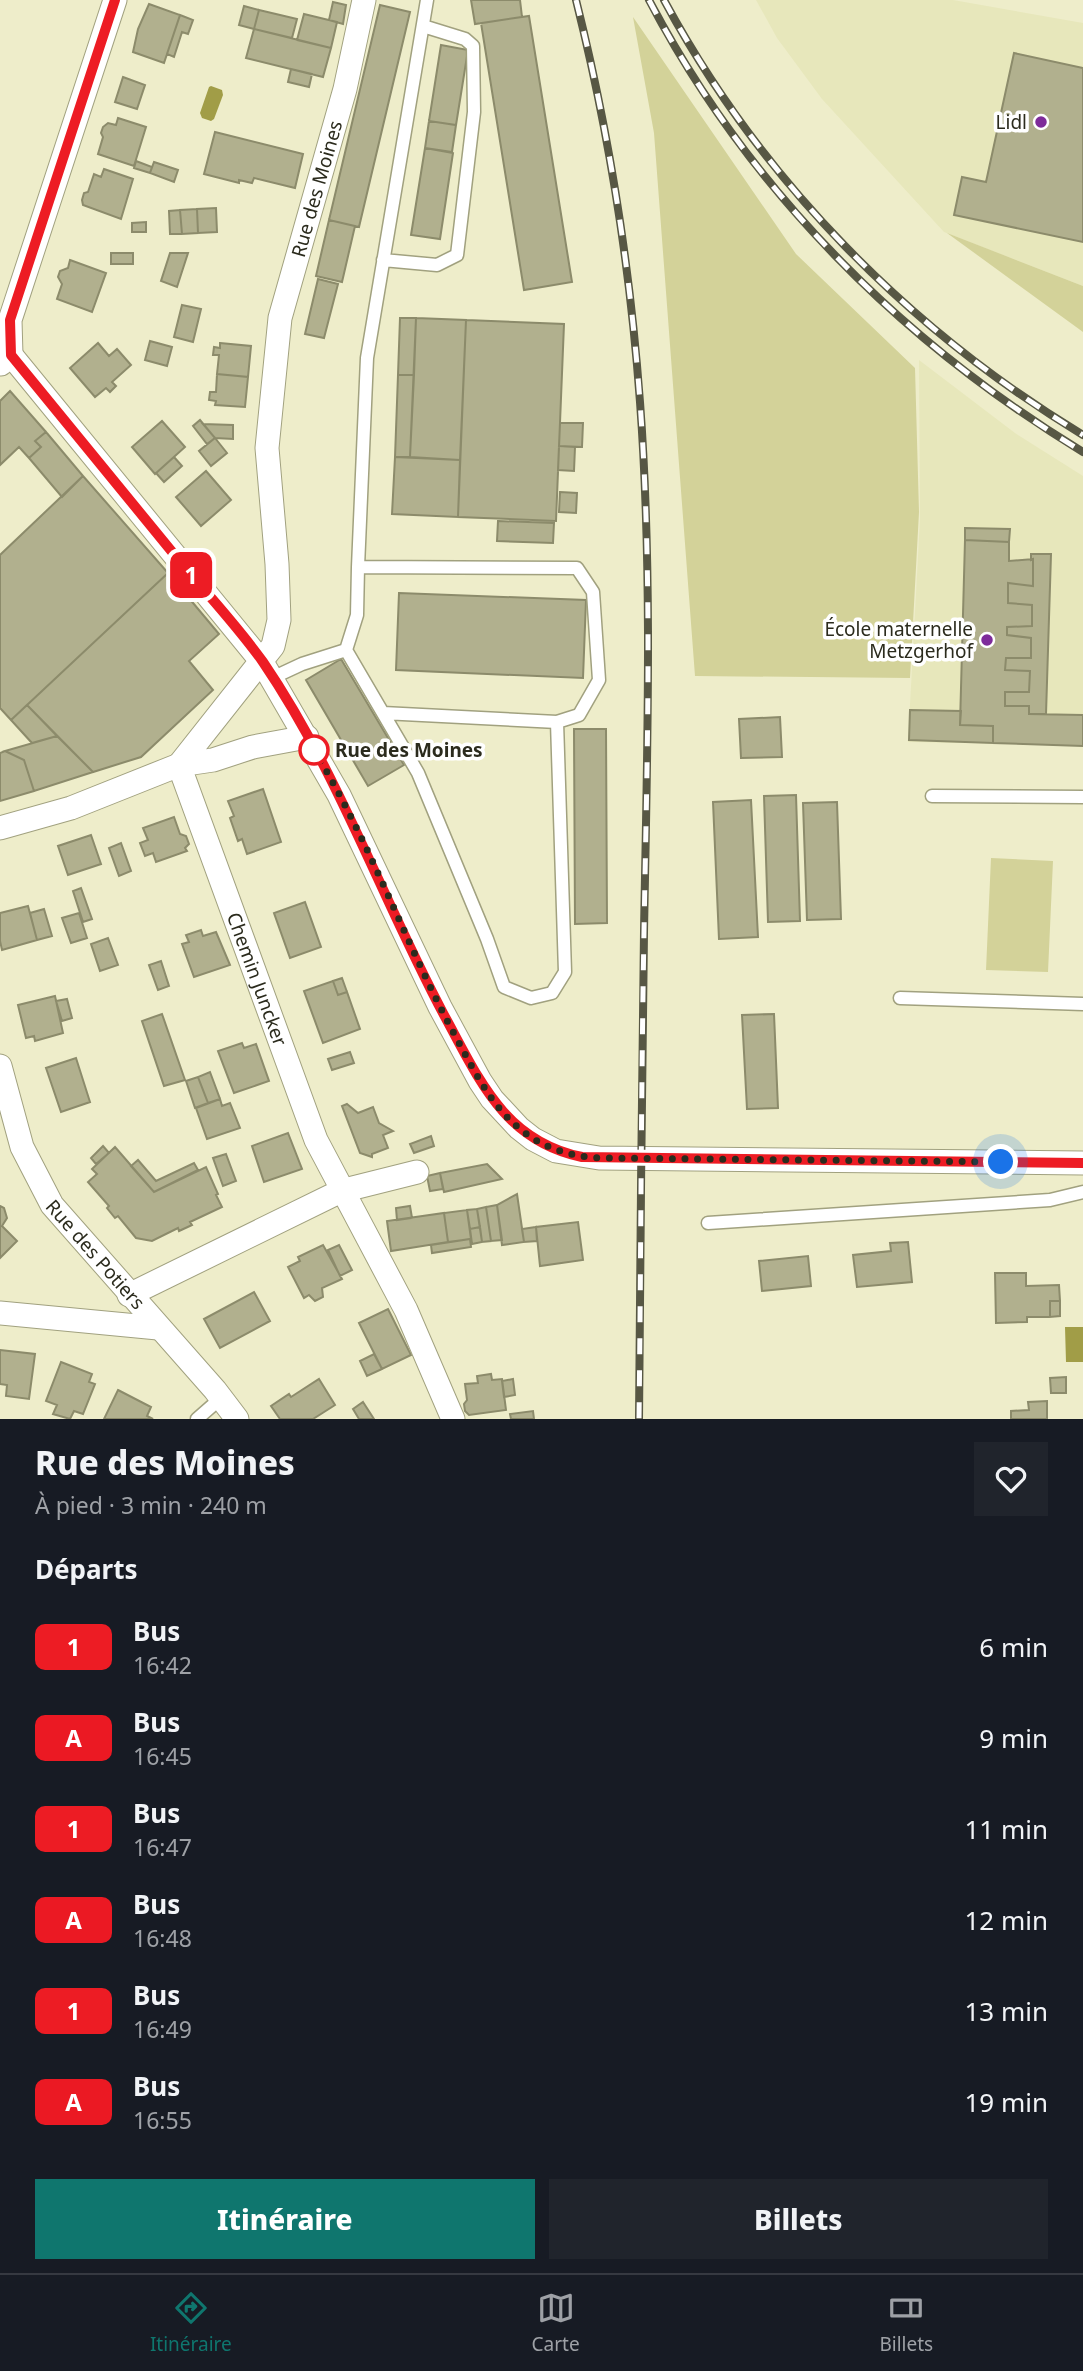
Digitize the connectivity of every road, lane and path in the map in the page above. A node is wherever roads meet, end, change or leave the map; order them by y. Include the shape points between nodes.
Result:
1 (115, 0) edge
2 (364, 0) edge
3 (427, 0) edge
4 (423, 26) junction
5 (383, 260) junction
6 (6, 360) edge
7 (358, 567) junction
8 (346, 650) junction
9 (267, 670) junction
10 (383, 713) junction
11 (557, 722) junction
12 (307, 737) junction
13 (179, 765) junction
14 (932, 796) dead end
15 (1083, 797) edge
16 (0, 828) edge
17 (900, 998) dead end
18 (1083, 1004) edge
19 (0, 1066) edge
20 (1083, 1163) edge
21 (417, 1172) dead end
22 (341, 1191) junction
23 (1083, 1192) edge
24 (709, 1223) dead end
25 (129, 1295) junction
26 (0, 1313) edge
27 (159, 1328) junction
28 (221, 1398) junction
29 (197, 1419) edge
30 (237, 1419) edge
31 (453, 1419) edge

1 - 6 street via 10,320
2 - 9 street, Rue des Moines via 345,89 280,318 267,448 279,620
3 - 4 lane
4 - 5 lane
4 - 5 lane via 473,46 474,112 457,255 437,265
5 - 7 lane via 367,358
6 - 9 street
7 - 8 lane via 357,615
7 - 11 lane via 577,568 593,592 599,680 579,715
8 - 9 lane
8 - 10 lane
9 - 12 street
9 - 13 street, Rue des Moines
10 - 11 lane
10 - 11 lane via 418,773 504,987 531,998 552,993 565,972
12 - 13 street, Rue des Moines
12 - 20 street via 480,1081 504,1114 544,1145 582,1157 618,1159
13 - 16 street, Rue des Moines via 71,808
13 - 22 street, Chemin Juncker via 316,1140
14 - 15 lane
17 - 18 lane
19 - 25 street, Rue des Potiers via 22,1147 52,1205
21 - 22 street
22 - 25 street
22 - 31 street, Chemin Juncker via 406,1310
23 - 24 lane via 1050,1200
25 - 27 street, Rue des Potiers
26 - 27 street
27 - 28 street, Rue des Potiers
28 - 29 lane
28 - 30 street, Rue des Potiers

